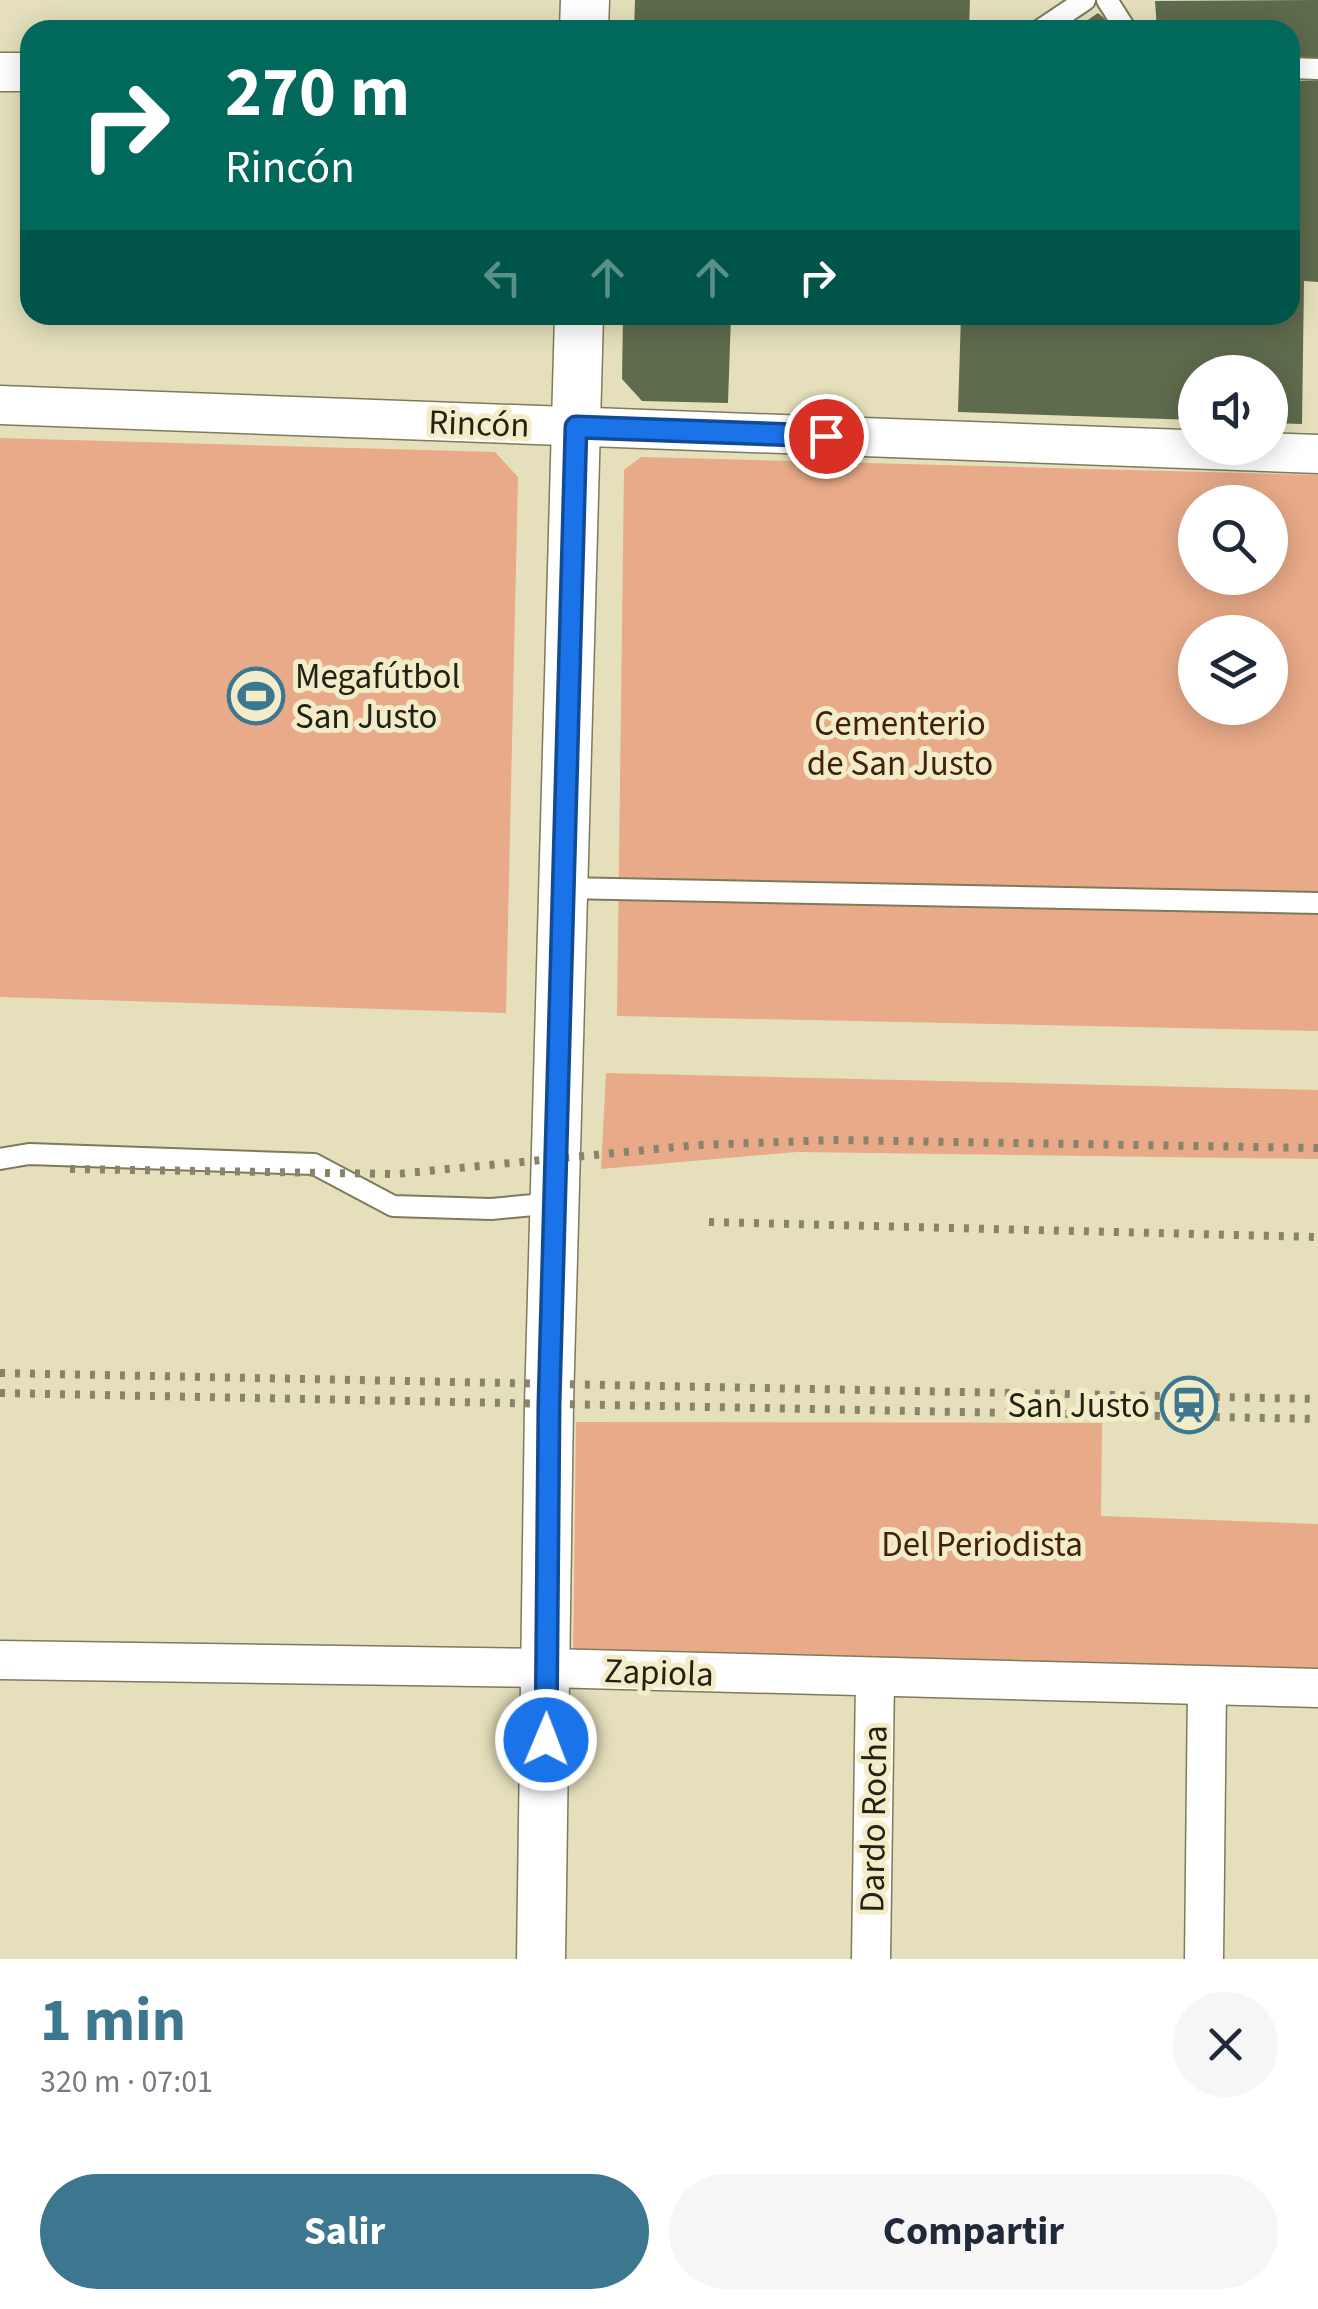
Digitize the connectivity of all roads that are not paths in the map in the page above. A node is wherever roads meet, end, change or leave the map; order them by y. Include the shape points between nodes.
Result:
1 (1085, 0) edge
2 (1055, 20) edge
3 (578, 325) edge
4 (0, 405) edge
5 (576, 427) junction
6 (1318, 454) edge
7 (564, 888) junction
8 (1318, 904) edge
9 (0, 1158) edge
10 (555, 1204) junction
11 (0, 1660) edge
12 (547, 1668) junction
13 (875, 1679) junction
14 (1207, 1686) junction
15 (1318, 1688) edge
16 (541, 1959) edge
17 (871, 1959) edge
18 (1204, 1959) edge

1 - 2 lane
3 - 5 street
4 - 5 street, Rincón
5 - 6 street, Rincón
5 - 7 street
7 - 8 lane
7 - 10 street
9 - 10 lane via 314,1164 393,1206
10 - 12 street
11 - 12 street, Zapiola
12 - 13 street, Zapiola
12 - 16 street
13 - 14 street, Zapiola
13 - 17 street, Dardo Rocha
14 - 15 street, Zapiola
14 - 18 street

